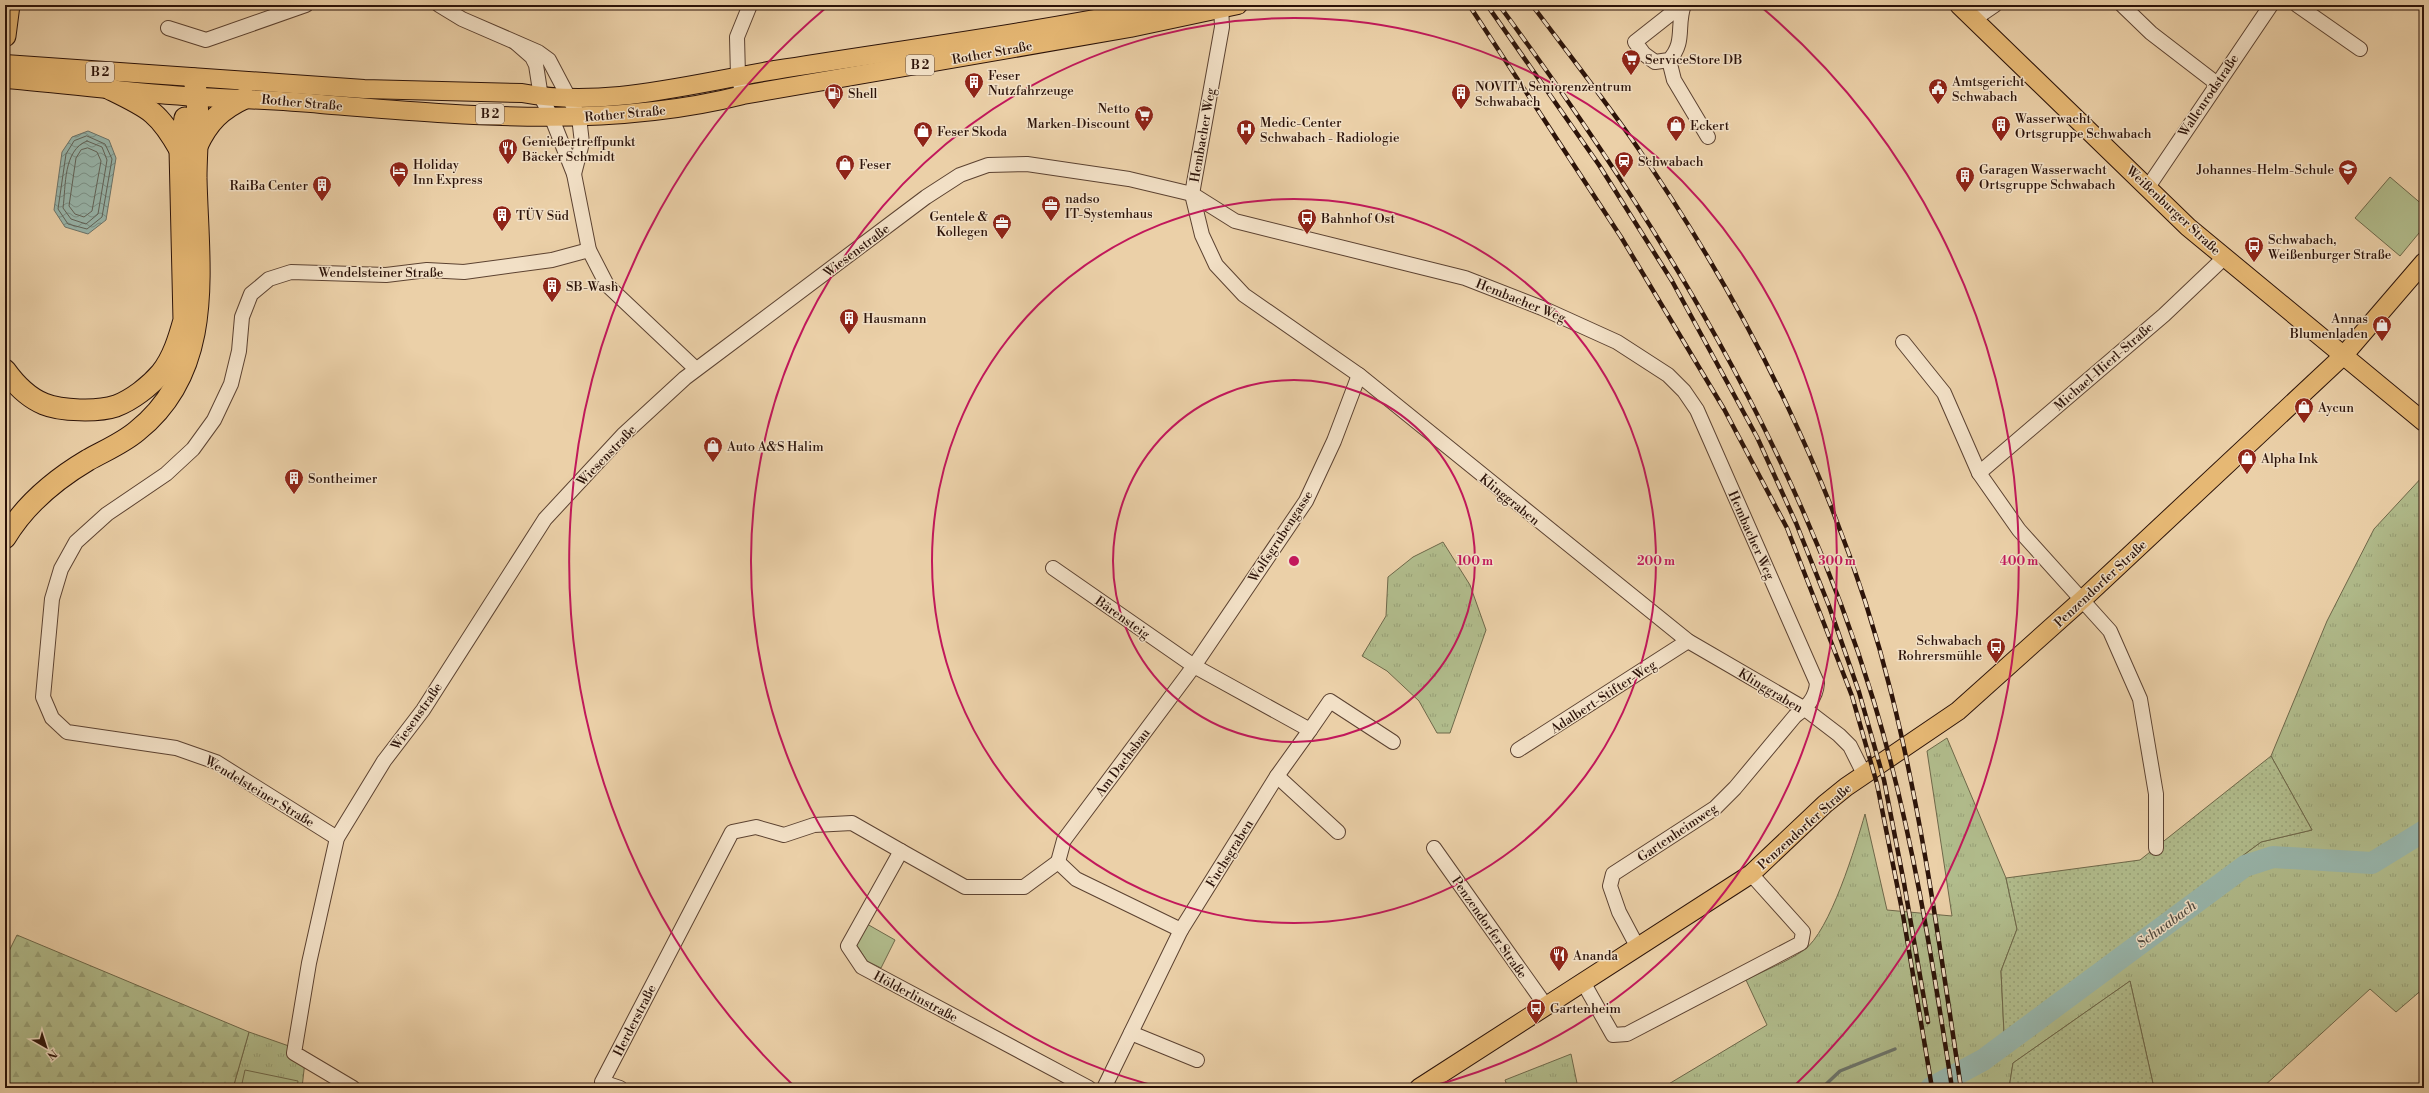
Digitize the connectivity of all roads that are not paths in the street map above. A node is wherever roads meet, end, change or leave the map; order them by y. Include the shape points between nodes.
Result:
1 (306, 5) edge
2 (439, 5) edge
3 (750, 5) edge
4 (1167, 5) edge
5 (1679, 5) edge
6 (1684, 5) edge
7 (1959, 5) edge
8 (1995, 5) edge
9 (2122, 5) edge
10 (2271, 5) edge
11 (2296, 5) edge
12 (1226, 6) edge
13 (1973, 20) junction
14 (168, 28) dead end
15 (516, 43) junction
16 (2360, 49) dead end
17 (1669, 60) junction
18 (5, 64) edge
19 (738, 76) junction
20 (5, 79) edge
21 (2216, 83) junction
22 (110, 89) junction
23 (193, 90) junction
24 (743, 95) junction
25 (567, 96) junction
26 (540, 97) junction
27 (245, 98) junction
28 (551, 116) junction
29 (579, 117) junction
30 (1708, 138) dead end
31 (188, 149) junction
32 (574, 174) junction
33 (2148, 187) junction
34 (1192, 194) junction
35 (589, 250) junction
36 (2225, 257) junction
37 (2424, 262) edge
38 (1903, 342) dead end
39 (2344, 355) junction
40 (696, 369) junction
41 (5, 370) edge
42 (1359, 375) junction
43 (2424, 422) edge
44 (1979, 473) junction
45 (5, 538) edge
46 (1053, 568) dead end
47 (2084, 599) junction
48 (1688, 641) junction
49 (1194, 666) junction
50 (1805, 709) junction
51 (1310, 730) junction
52 (1393, 742) dead end
53 (1518, 750) dead end
54 (1864, 774) junction
55 (1277, 776) junction
56 (1338, 832) dead end
57 (337, 838) junction
58 (1434, 848) dead end
59 (2156, 848) dead end
60 (901, 851) junction
61 (1058, 862) junction
62 (1751, 874) junction
63 (1181, 930) junction
64 (1637, 946) junction
65 (1583, 982) junction
66 (1546, 1006) junction
67 (1131, 1033) junction
68 (1197, 1060) dead end
69 (353, 1088) edge
70 (620, 1088) edge
71 (1089, 1088) edge
72 (1104, 1088) edge
73 (1419, 1088) edge

1 - 14 street via 206,40
2 - 15 street via 462,19
3 - 19 street via 737,37
4 - 19 main road, Rother Straße / B 2
5 - 17 street via 1636,42 1644,54 1655,62
6 - 17 street via 1680,16 1677,51
7 - 13 main road, Weißenburger Straße
8 - 13 street
9 - 21 street via 2151,33
10 - 21 street, Wallenrodstraße
11 - 16 street
12 - 24 main road, Rother Straße / B 2 via 1130,28
12 - 34 street, Hembacher Weg
13 - 33 main road, Weißenburger Straße
15 - 25 street via 538,52 549,60
15 - 26 street via 532,57 536,65
17 - 30 street via 1674,80
18 - 23 main road, Rother Straße / B 2
19 - 24 street
19 - 25 main road, Rother Straße / B 2 via 674,88 592,98
20 - 22 main road, Rother Straße / B 2
21 - 33 street, Wallenrodstraße
22 - 23 main road, Rother Straße / B 2
22 - 31 highway via 156,113
23 - 26 main road, Rother Straße / B 2 via 522,93
23 - 27 main road, Rother Straße / B 2
23 - 31 highway
24 - 29 main road, Rother Straße / B 2 via 700,106
25 - 26 main road, Rother Straße / B 2
25 - 29 street
26 - 28 street
27 - 28 main road, Rother Straße / B 2 via 401,110
27 - 31 highway via 226,107 213,118
28 - 29 main road, Rother Straße / B 2
28 - 32 street
29 - 32 street via 582,143
31 - 41 highway via 184,320 178,344 161,373 140,392 116,406 79,410 44,404 16,386
31 - 45 highway via 198,290 195,338 184,372 164,407 136,432 86,462 40,495
32 - 35 street
33 - 36 main road, Weißenburger Straße via 2188,227
34 - 40 street, Wiesenstraße via 1129,179 1027,164 988,165 960,175 926,197
34 - 42 street, Klinggraben via 1202,235 1216,265 1244,294
34 - 50 street, Hembacher Weg via 1235,221 1466,278 1542,308 1617,342 1668,375 1684,391 1697,410 1817,683 1817,691
35 - 40 street via 607,285
35 - 57 street, Wendelsteiner Straße via 552,260 464,272 427,270 386,275 292,272 270,279 251,294 242,317 239,351 232,384 214,420 193,449 166,474 107,514 76,542 61,569 52,599 43,698 52,718 67,732 176,748 216,762
36 - 39 main road, Weißenburger Straße
36 - 44 street, Michael-Hierl-Straße via 2164,315
37 - 39 main road, Penzendorfer Straße
38 - 44 street via 1944,393
39 - 43 main road, Weißenburger Straße
39 - 47 main road, Penzendorfer Straße
40 - 57 street, Wiesenstraße via 623,435 545,519 423,710 384,760
42 - 48 street, Klinggraben
42 - 49 street, Wolfsgrubengasse via 1334,442 1306,500
44 - 47 street via 2019,530
46 - 49 street, Bärensteig
47 - 54 main road, Penzendorfer Straße via 1958,711
47 - 59 street via 2110,631 2140,699 2156,794
48 - 50 street, Klinggraben
48 - 53 street, Adalbert-Stifter-Weg
49 - 51 street
49 - 61 street, Am Dachsbau via 1064,840
50 - 54 street, Klinggraben via 1850,746
50 - 64 street, Gartenheimweg via 1795,716 1715,808 1613,874 1610,886 1619,912
51 - 52 street, Fuchsgraben via 1330,701
51 - 55 street, Fuchsgraben
54 - 62 main road, Penzendorfer Straße via 1825,804
55 - 56 street
55 - 63 street, Fuchsgraben
57 - 69 street, Wiesenstraße via 309,963 294,1053
58 - 66 street, Penzendorfer Straße
60 - 61 street via 964,887 1024,887
60 - 70 street, Herderstraße via 852,823 814,825 784,835 756,826 732,832 602,1082
60 - 71 street, Hölderlinstraße via 848,946 862,967
61 - 63 street via 1076,879
62 - 64 main road, Penzendorfer Straße
62 - 65 street, Penzendorfer Straße via 1803,932 1801,943 1627,1034 1613,1035
63 - 67 street, Fuchsgraben
64 - 65 main road, Penzendorfer Straße
65 - 66 main road, Penzendorfer Straße
66 - 73 main road, Penzendorfer Straße
67 - 68 street
67 - 72 street, Fuchsgraben

